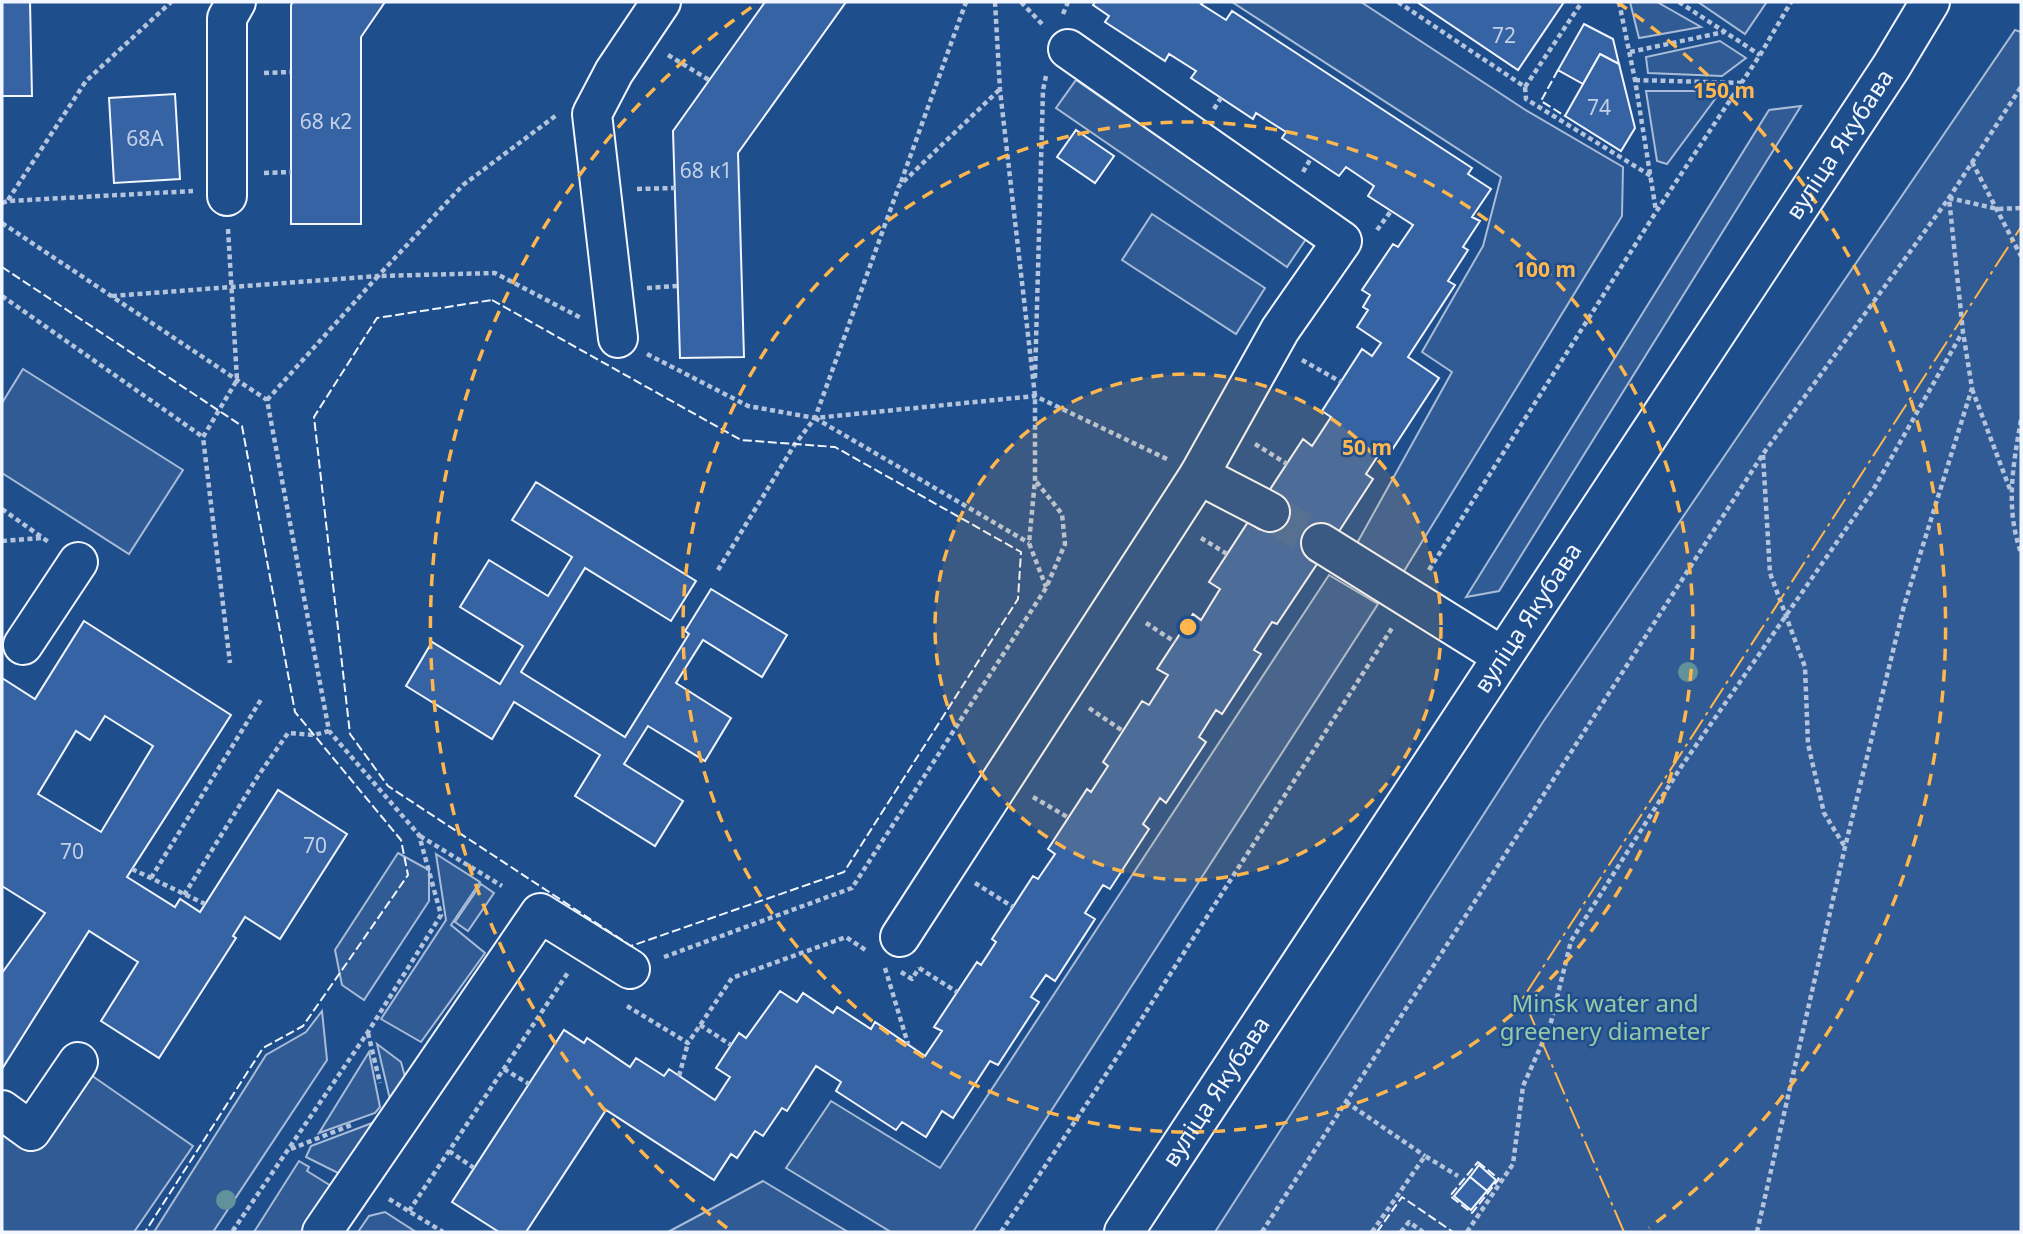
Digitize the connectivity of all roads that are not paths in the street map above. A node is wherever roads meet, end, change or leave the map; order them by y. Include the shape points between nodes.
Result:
1 (236, 2) edge
2 (661, 2) edge
3 (1930, 2) edge
4 (1059, 45) road end
5 (238, 186) road end
6 (634, 340) road end
7 (1199, 475) junction
8 (1270, 512) tunnel mouth
9 (1321, 543) tunnel mouth
10 (78, 562) dead end
11 (23, 645) dead end
12 (1502, 656) junction
13 (905, 954) road end
14 (623, 984) road end
15 (78, 1062) dead end
16 (2, 1110) edge
17 (322, 1232) edge
18 (1124, 1232) edge

1 - 5 street via 227,18
2 - 6 street via 592,114
3 - 12 street, вуліца Якубава
4 - 7 street via 1342,241 1280,330
7 - 8 street
7 - 13 street
9 - 12 street
10 - 11 street
12 - 18 street, вуліца Якубава
14 - 17 street via 540,913
15 - 16 street via 31,1130

